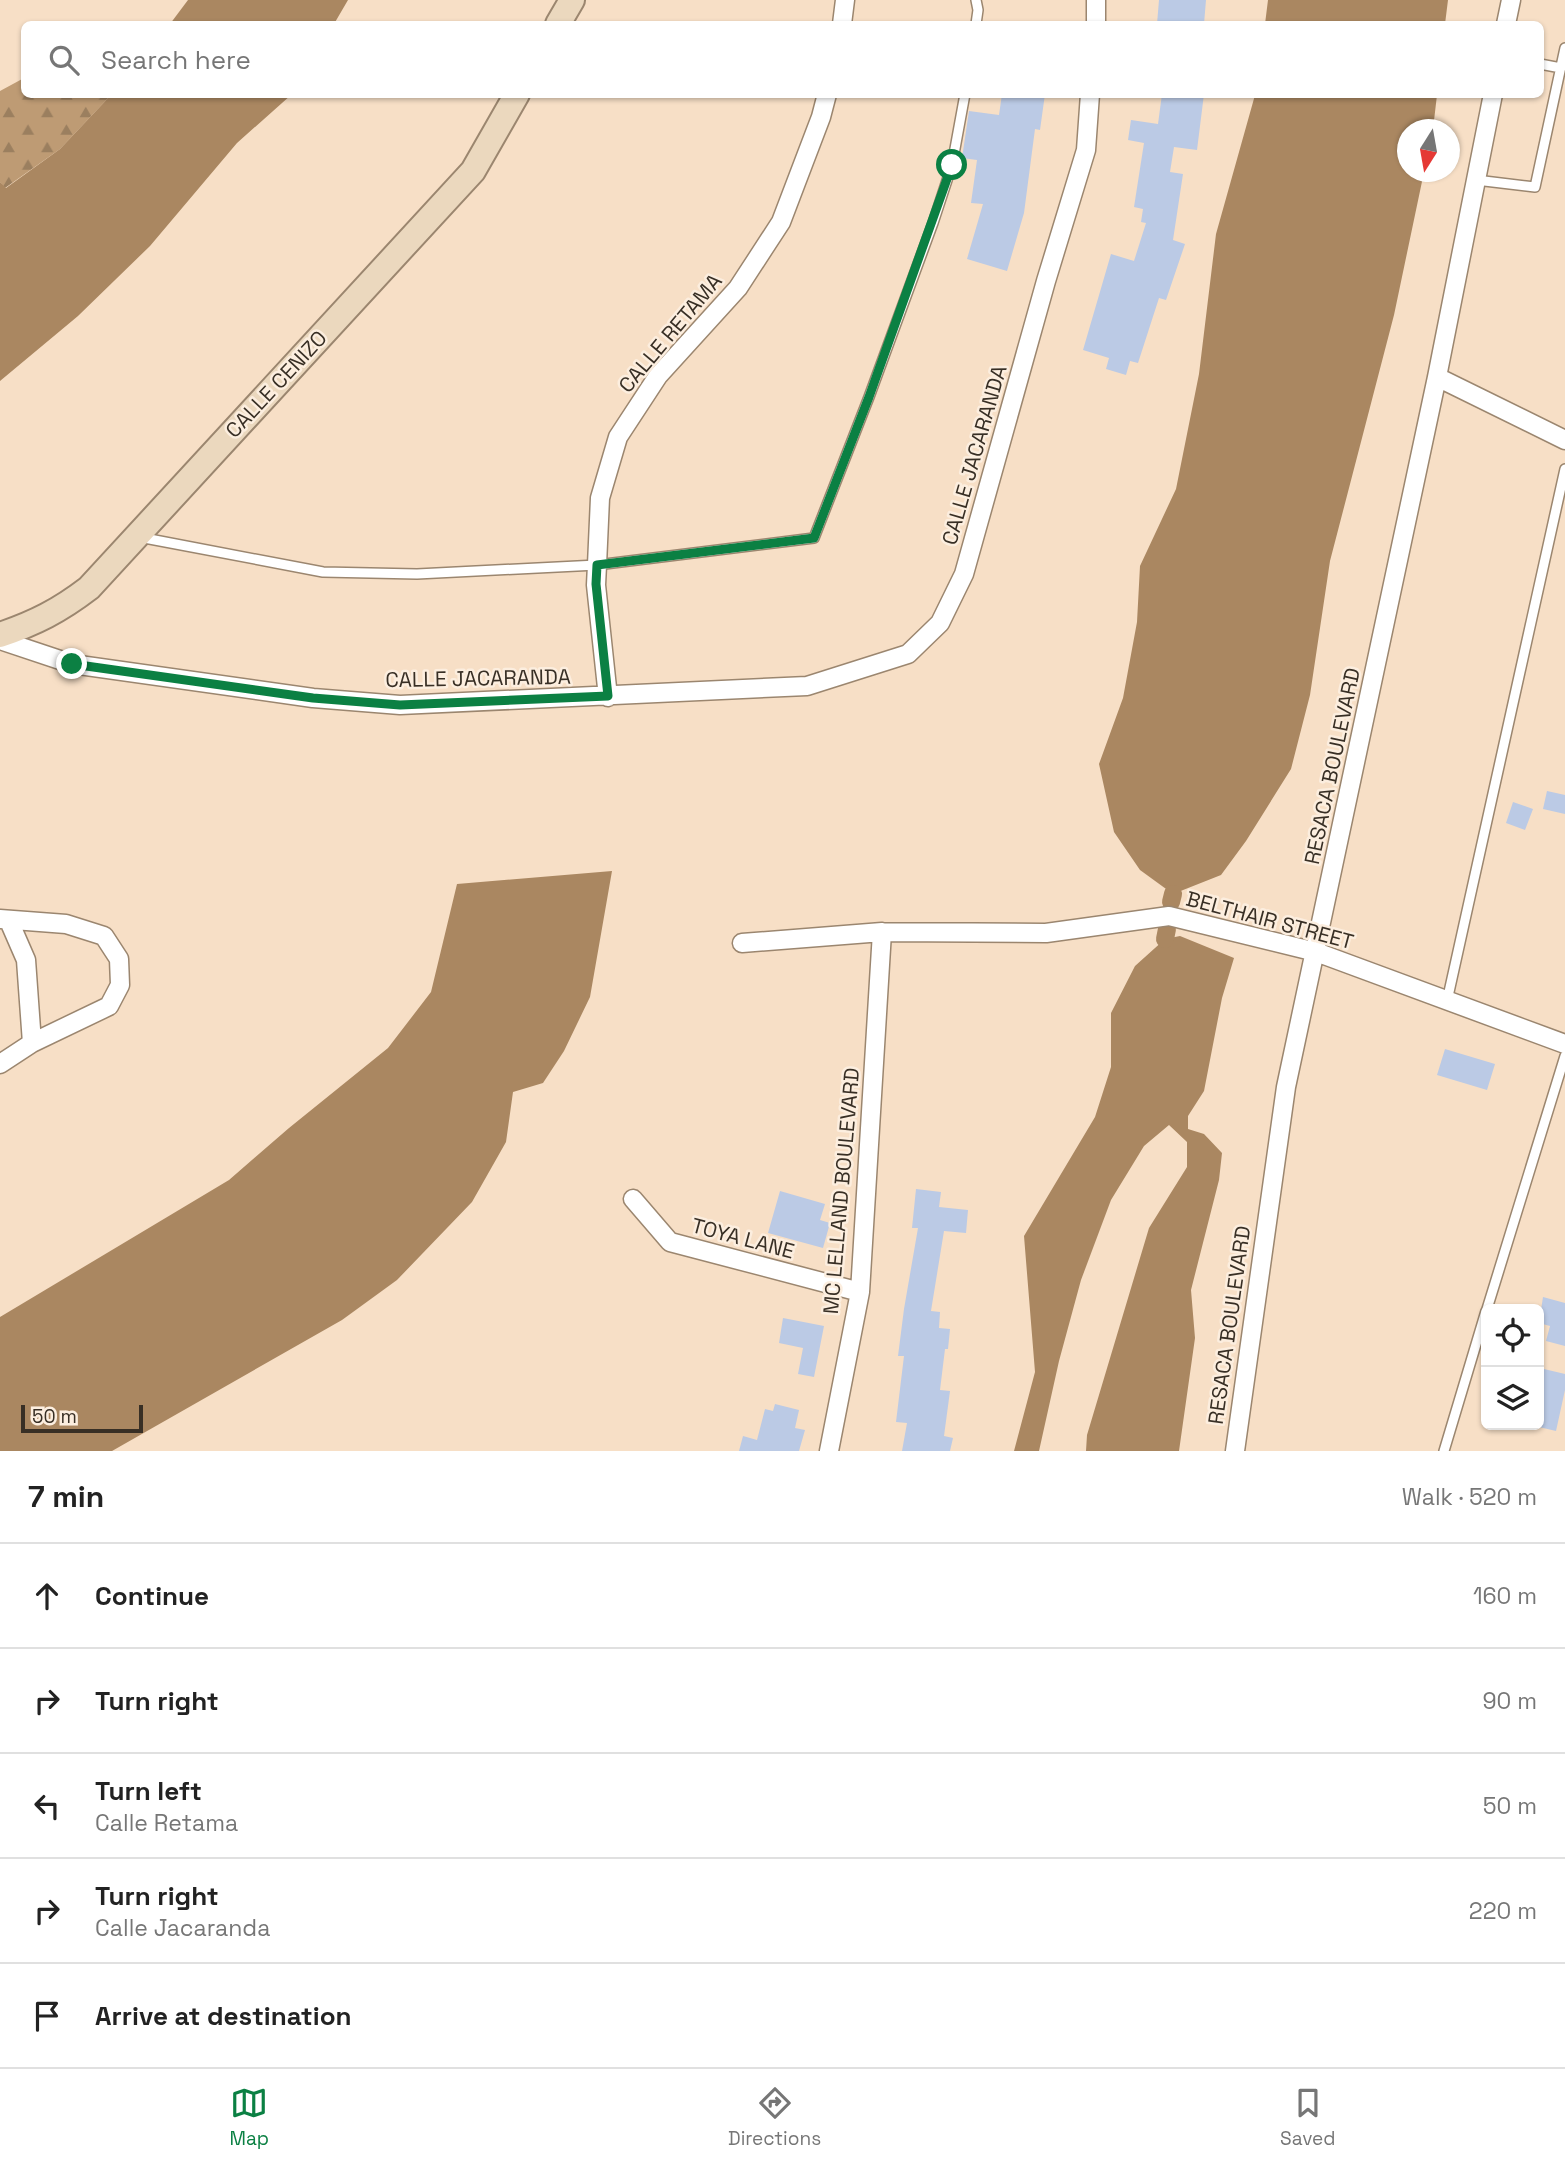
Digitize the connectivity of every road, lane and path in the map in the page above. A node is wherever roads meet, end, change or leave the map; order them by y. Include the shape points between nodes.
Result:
1 (572, 0) edge
2 (845, 0) edge
3 (976, 0) edge
4 (1096, 0) edge
5 (1511, 0) edge
6 (560, 21) edge
7 (842, 21) edge
8 (976, 21) edge
9 (1096, 21) edge
10 (1507, 21) edge
11 (1565, 48) edge
12 (1544, 65) edge
13 (1561, 68) junction
14 (515, 98) edge
15 (826, 98) edge
16 (964, 98) edge
17 (1090, 98) edge
18 (1492, 98) edge
19 (1476, 180) junction
20 (1437, 377) junction
21 (1565, 440) edge
22 (1565, 469) edge
23 (136, 536) junction
24 (597, 565) junction
25 (0, 637) edge
26 (608, 696) junction
27 (4, 920) edge
28 (882, 932) junction
29 (742, 943) dead end
30 (1316, 952) junction
31 (1447, 1001) junction
32 (32, 1043) junction
33 (1565, 1044) edge
34 (1565, 1056) edge
35 (0, 1064) edge
36 (632, 1199) dead end
37 (860, 1292) junction
38 (1489, 1304) edge
39 (1481, 1330) edge
40 (829, 1451) edge
41 (1235, 1451) edge
42 (1444, 1451) edge

1 - 6 street
2 - 7 street
3 - 8 lane
4 - 9 street
5 - 10 street
11 - 13 lane
12 - 13 lane
13 - 19 lane via 1535,187
14 - 23 street, CALLE CENIZO via 472,171
15 - 24 street, CALLE RETAMA via 781,222 738,288 658,376 618,437 600,498
16 - 24 lane via 952,165 933,223 814,538
17 - 26 street, CALLE JACARANDA via 1086,150 964,574 940,623 908,654 807,685
18 - 19 street, RESACA BOULEVARD
19 - 20 street, RESACA BOULEVARD
20 - 21 street
20 - 30 street, RESACA BOULEVARD
22 - 31 lane
23 - 24 lane via 323,572 417,574
23 - 25 street, CALLE CENIZO via 89,588 63,608
24 - 26 street, CALLE RETAMA
25 - 26 street, CALLE JACARANDA via 72,664 313,698 400,705
27 - 32 street via 26,960
27 - 32 street via 66,924 104,936 119,959 120,985 109,1006
28 - 29 street, BELTHAIR STREET
28 - 30 street, BELTHAIR STREET via 1046,933 1169,916
28 - 37 street, MC LELLAND BOULEVARD
30 - 31 street, BELTHAIR STREET
30 - 41 street, RESACA BOULEVARD via 1286,1087
31 - 33 street, BELTHAIR STREET
32 - 35 street
34 - 38 lane
36 - 37 street, TOYA LANE via 670,1242
37 - 40 street, MC LELLAND BOULEVARD
39 - 42 lane

